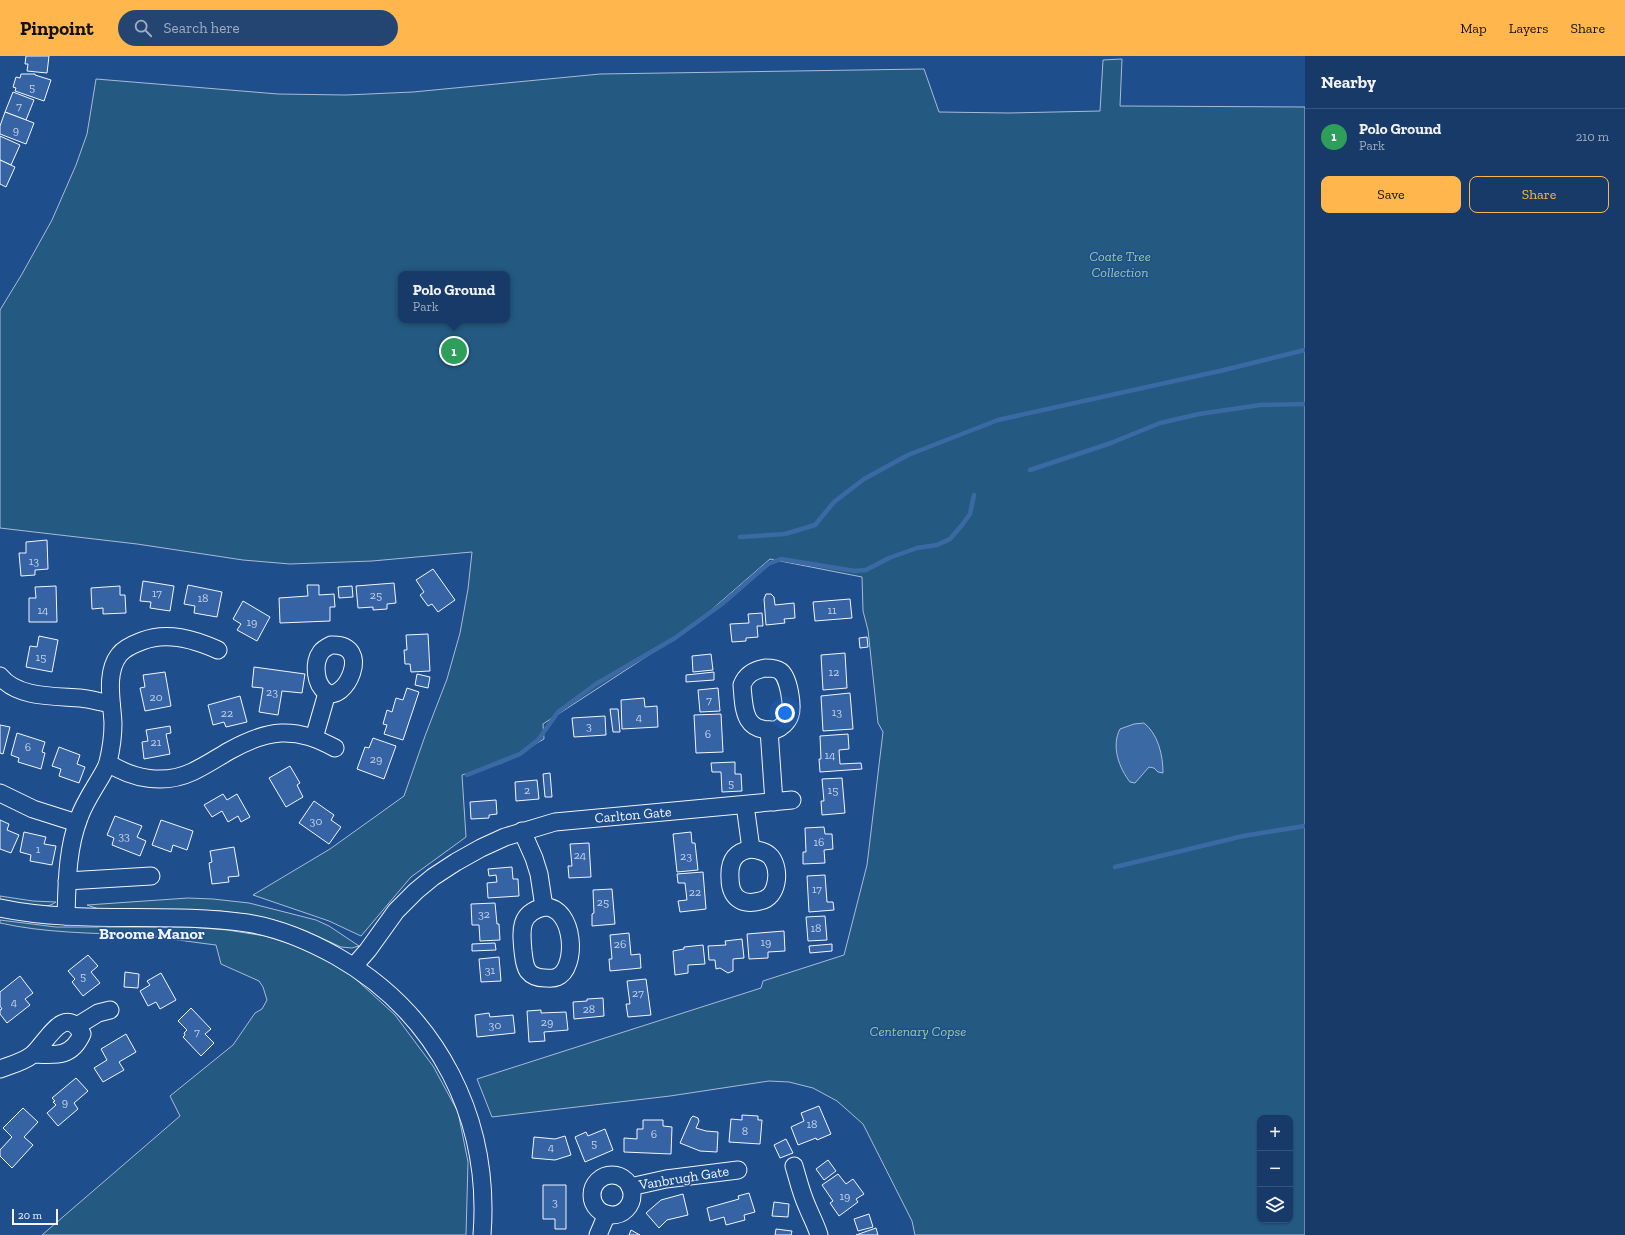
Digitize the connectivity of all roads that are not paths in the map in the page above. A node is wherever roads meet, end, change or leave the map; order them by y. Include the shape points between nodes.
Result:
1 (218, 650) dead end
2 (0, 676) edge
3 (327, 693) dead end
4 (111, 704) junction
5 (769, 730) dead end
6 (314, 738) junction
7 (336, 748) dead end
8 (108, 764) junction
9 (0, 792) edge
10 (792, 800) dead end
11 (774, 802) junction
12 (745, 805) junction
13 (77, 822) junction
14 (522, 831) junction
15 (751, 849) dead end
16 (151, 876) dead end
17 (67, 881) junction
18 (544, 907) dead end
19 (0, 908) edge
20 (66, 916) junction
21 (354, 966) junction
22 (110, 1010) dead end
23 (77, 1026) junction
24 (33, 1054) junction
25 (0, 1069) edge
26 (794, 1166) dead end
27 (738, 1170) dead end
28 (630, 1187) junction
29 (607, 1214) junction
30 (482, 1235) edge
31 (598, 1235) edge
32 (819, 1235) edge

1 - 4 street via 191,640 168,636 156,636 135,644 120,654 114,664
2 - 4 street via 11,685 25,691
3 - 6 street
4 - 8 street via 113,725
5 - 11 street
6 - 7 street
6 - 8 street via 288,733 264,736 243,743 192,772 169,778 140,778
8 - 13 street
9 - 13 street via 33,809
10 - 11 street, Carlton Gate
11 - 12 street, Carlton Gate
12 - 14 street, Carlton Gate via 555,822
12 - 15 street
13 - 17 street
14 - 18 street via 534,858
14 - 21 street, Carlton Gate via 481,848 433,877 396,911
16 - 17 street
17 - 20 street
19 - 20 street via 42,916
20 - 21 street via 197,918 250,924 297,937
21 - 30 street via 379,984 408,1012 444,1060 461,1094 473,1128 479,1157 483,1188
22 - 23 street via 98,1013
23 - 24 street via 69,1022 60,1025
23 - 24 street via 82,1034 77,1045 61,1054
24 - 25 street
26 - 32 street
27 - 28 street, Vanbrugh Gate via 666,1179
28 - 29 street, Vanbrugh Gate via 631,1200 628,1206 617,1214
28 - 29 street, Vanbrugh Gate via 616,1175 598,1180 592,1198 594,1205
29 - 31 street

